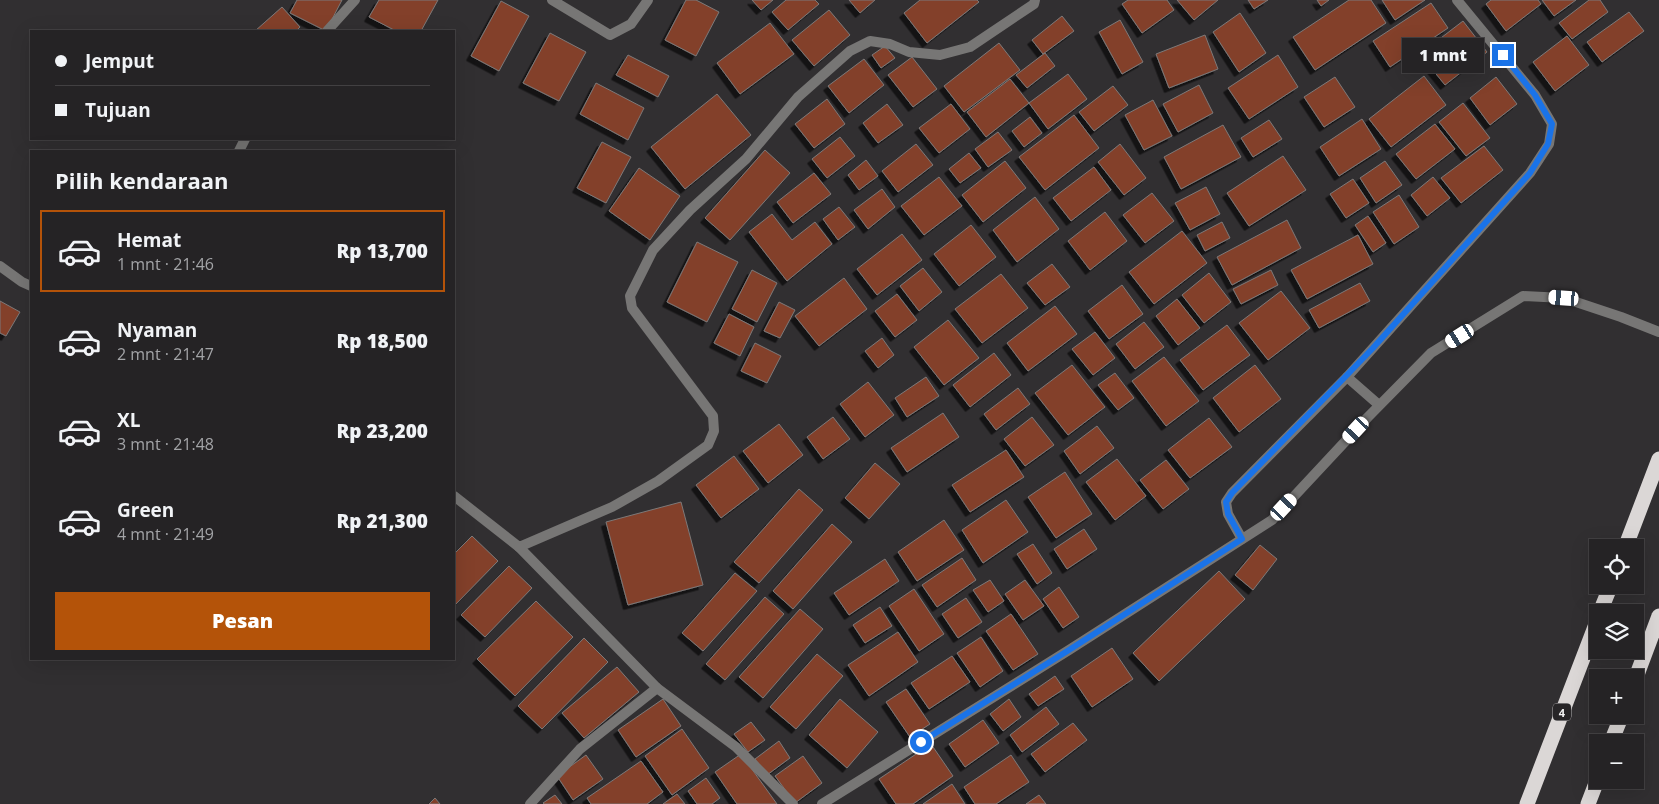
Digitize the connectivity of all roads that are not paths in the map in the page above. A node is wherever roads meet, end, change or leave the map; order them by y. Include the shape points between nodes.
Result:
1 (355, 0) edge
2 (552, 0) edge
3 (648, 0) edge
4 (1034, 0) edge
5 (1457, 0) edge
6 (328, 30) edge
7 (0, 266) edge
8 (30, 286) edge
9 (1659, 332) edge
10 (1346, 376) junction
11 (1379, 405) junction
12 (1659, 459) edge
13 (455, 497) edge
14 (1242, 539) junction
15 (1628, 539) edge
16 (519, 547) junction
17 (1659, 616) edge
18 (1589, 643) edge
19 (1639, 669) edge
20 (658, 688) junction
21 (1594, 789) edge
22 (530, 804) edge
23 (794, 804) edge
24 (822, 804) edge
25 (1527, 804) edge
26 (1588, 804) edge

1 - 6 street
2 - 3 street via 610,35 631,24
4 - 16 street via 1034,4 970,47 940,55 908,52 890,44 870,41 858,45 798,97 746,159 690,210 653,250 630,296 636,316 713,416 714,431 708,445 612,507
5 - 10 street via 1535,95 1552,124 1548,144 1530,173
7 - 8 street
9 - 11 street via 1564,298 1523,296 1431,353
10 - 11 street
10 - 14 street via 1226,502 1228,514
11 - 14 street via 1272,520
12 - 15 highway
13 - 16 street
14 - 24 street
16 - 20 street
17 - 19 highway
18 - 25 highway, 4
20 - 22 street via 580,749
20 - 23 street via 736,747
21 - 26 highway

